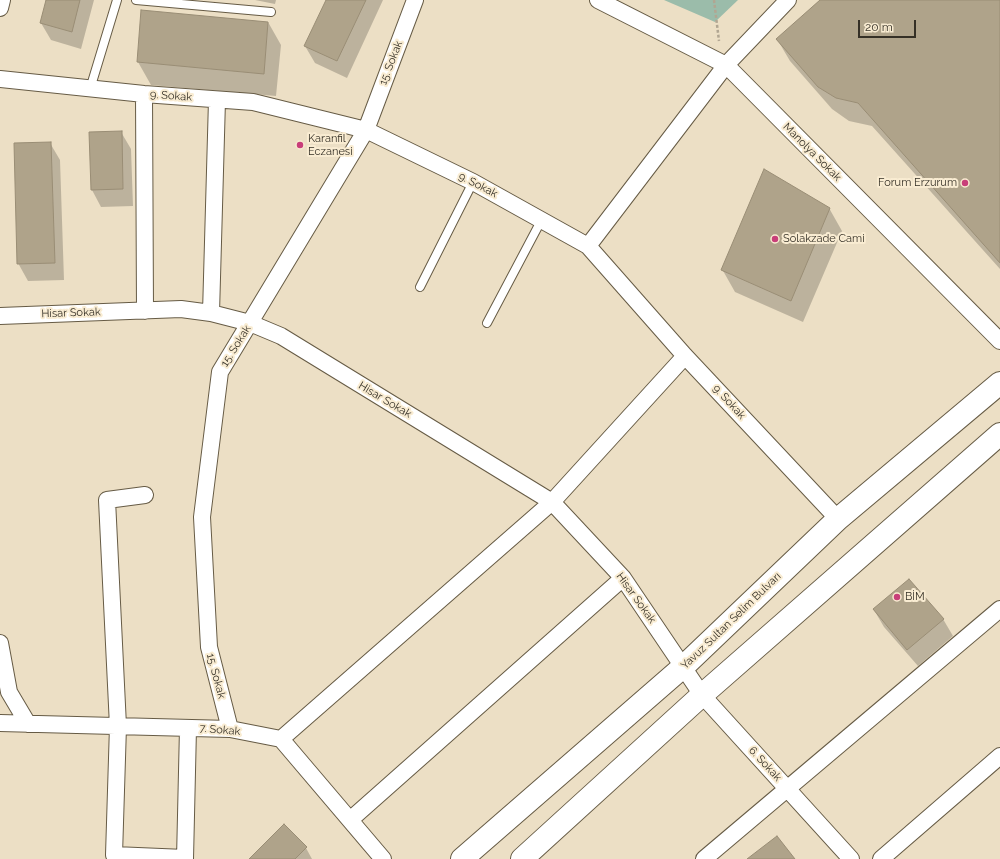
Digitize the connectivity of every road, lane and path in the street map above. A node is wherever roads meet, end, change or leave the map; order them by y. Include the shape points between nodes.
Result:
1 (2, 0) edge
2 (117, 0) edge
3 (136, 0) edge
4 (415, 0) edge
5 (598, 0) edge
6 (714, 0) edge
7 (788, 0) edge
8 (0, 8) edge
9 (271, 12) dead end
10 (722, 63) junction
11 (0, 80) edge
12 (90, 89) junction
13 (144, 94) junction
14 (217, 100) junction
15 (366, 130) junction
16 (473, 182) junction
17 (542, 219) junction
18 (588, 246) junction
19 (420, 287) dead end
20 (145, 311) junction
21 (211, 313) junction
22 (0, 316) edge
23 (250, 323) junction
24 (487, 323) dead end
25 (1000, 340) edge
26 (685, 356) junction
27 (1000, 383) edge
28 (1000, 434) edge
29 (145, 495) dead end
30 (552, 502) junction
31 (838, 519) junction
32 (623, 578) junction
33 (1000, 609) edge
34 (0, 643) edge
35 (684, 666) junction
36 (702, 695) junction
37 (0, 723) edge
38 (28, 724) junction
39 (118, 726) junction
40 (188, 728) junction
41 (230, 729) junction
42 (281, 739) junction
43 (1000, 756) edge
44 (787, 788) junction
45 (350, 820) junction
46 (185, 858) edge
47 (383, 859) edge
48 (462, 859) edge
49 (522, 859) edge
50 (704, 859) edge
51 (851, 859) edge
52 (881, 859) edge

1 - 8 street
2 - 12 lane
3 - 9 lane
4 - 15 street, 15. Sokak
5 - 10 street, Manolya Sokak
6 - 10 path
7 - 10 street
10 - 18 street
10 - 25 street, Manolya Sokak
11 - 12 street, 9. Sokak
12 - 13 street, 9. Sokak
13 - 14 street, 9. Sokak
13 - 20 street
14 - 15 street, 9. Sokak via 253,102
14 - 21 street
15 - 16 street, 9. Sokak
15 - 23 street, 15. Sokak
16 - 17 street, 9. Sokak
16 - 19 lane
17 - 18 street, 9. Sokak
17 - 24 lane
18 - 26 street, 9. Sokak
20 - 21 street, Hisar Sokak via 181,309
20 - 22 street, Hisar Sokak
21 - 23 street, Hisar Sokak
23 - 30 street, Hisar Sokak via 281,336
23 - 41 street, 15. Sokak via 220,372 202,517 209,647
26 - 30 street
26 - 31 street, 9. Sokak
27 - 31 main road, Yavuz Sultan Selim Bulvarı
28 - 36 main road
29 - 39 street via 107,500
30 - 32 street, Hisar Sokak
30 - 42 street
31 - 35 main road, Yavuz Sultan Selim Bulvarı
32 - 35 street, Hisar Sokak
32 - 45 street
33 - 44 street
34 - 38 street via 9,692
35 - 36 street, 6. Sokak
35 - 48 main road, Yavuz Sultan Selim Bulvarı
36 - 44 street, 6. Sokak
36 - 49 main road
37 - 38 street, 7. Sokak
38 - 39 street, 7. Sokak
39 - 40 street, 7. Sokak
39 - 46 street via 114,855
40 - 41 street, 7. Sokak
40 - 46 street
41 - 42 street, 7. Sokak
42 - 45 street
43 - 52 street
44 - 50 street
44 - 51 street, 6. Sokak
45 - 47 street

